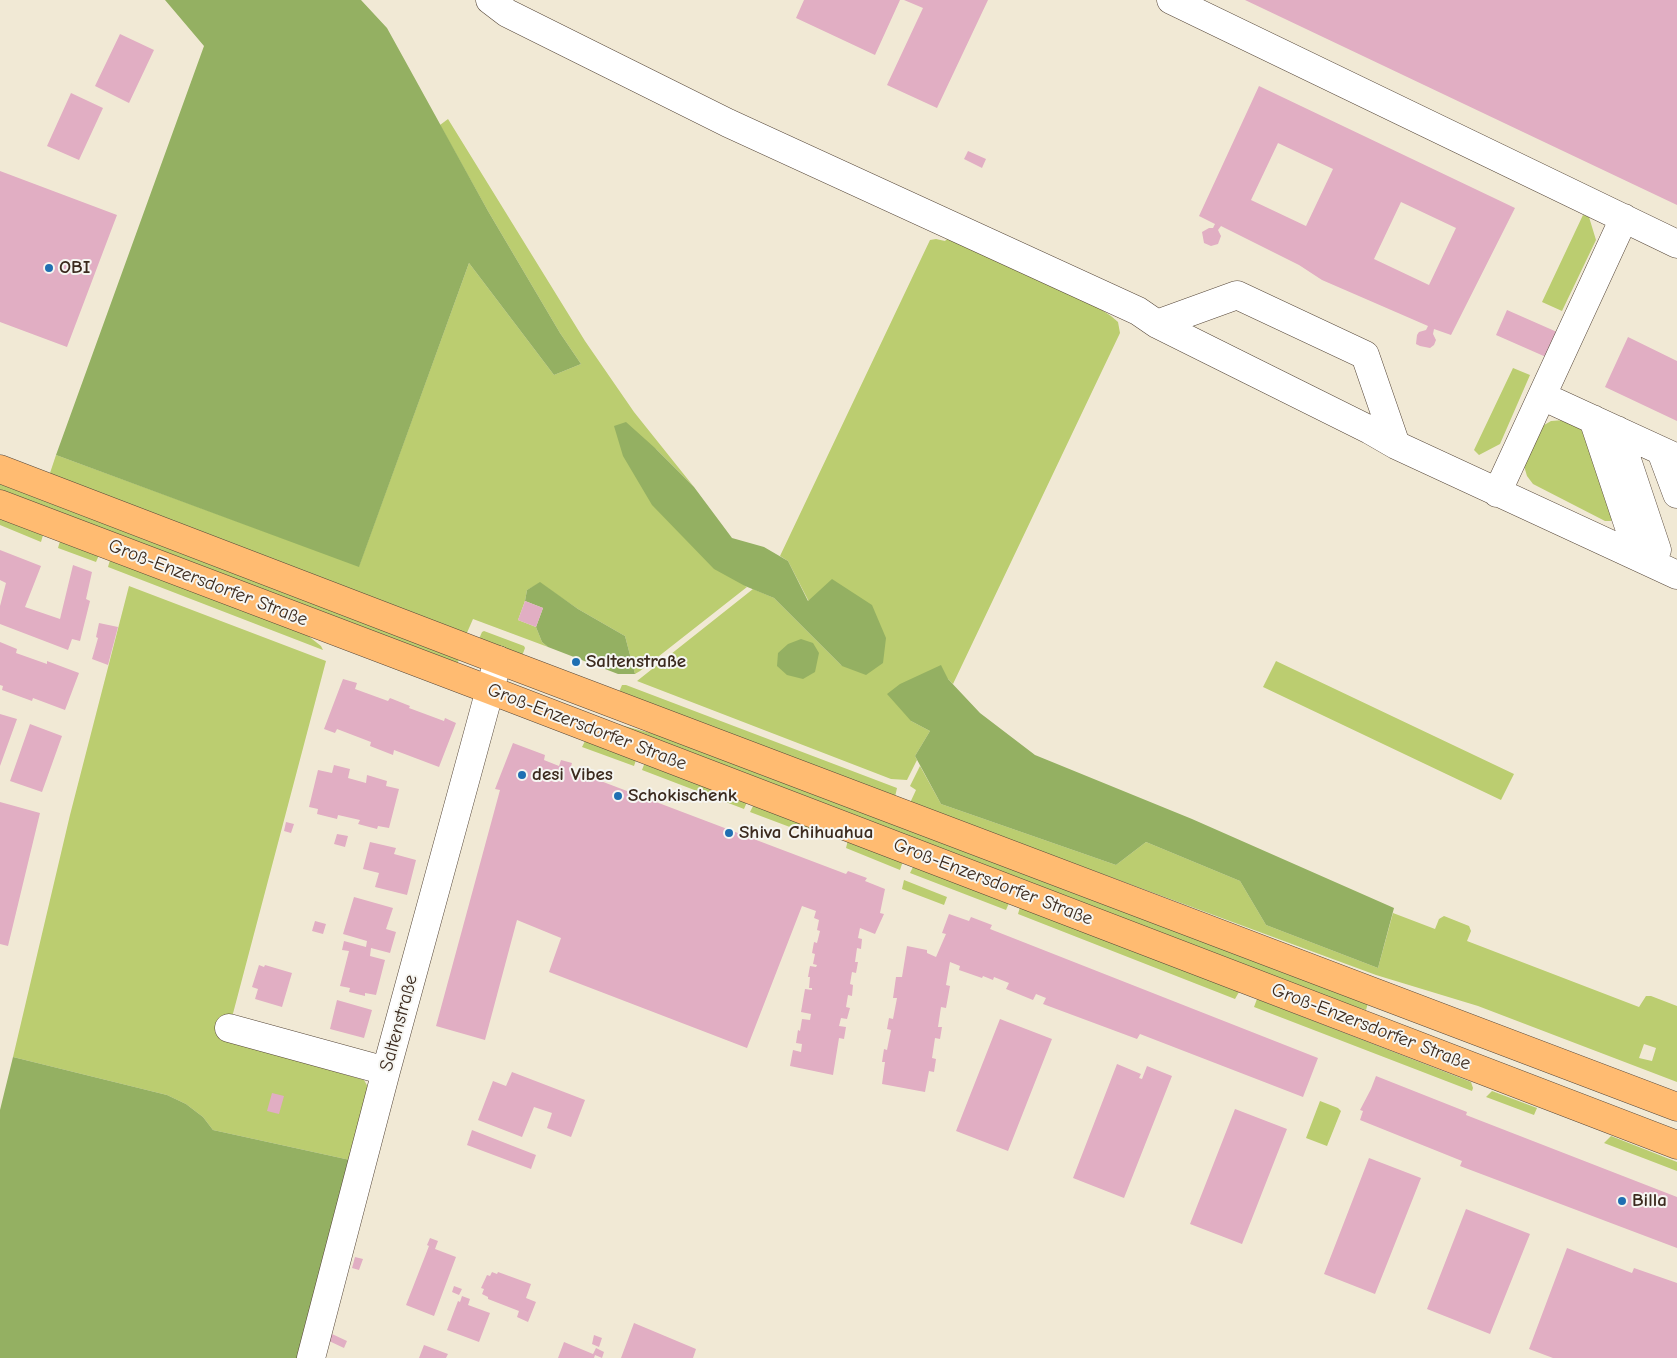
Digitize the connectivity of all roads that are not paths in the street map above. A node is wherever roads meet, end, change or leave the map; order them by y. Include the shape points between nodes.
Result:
1 (490, 0) edge
2 (1171, 0) edge
3 (1624, 218) junction
4 (1677, 244) edge
5 (1156, 324) junction
6 (1542, 396) junction
7 (1593, 419) junction
8 (1396, 445) junction
9 (1648, 445) edge
10 (0, 469) edge
11 (1498, 493) junction
12 (1677, 494) edge
13 (0, 504) edge
14 (1664, 564) edge
15 (498, 660) junction
16 (490, 690) junction
17 (229, 1028) dead end
18 (386, 1071) junction
19 (1677, 1107) edge
20 (1677, 1145) edge
21 (312, 1358) edge

1 - 5 street via 507,13 728,123 1138,311
2 - 3 street
3 - 4 street
3 - 6 street
5 - 8 street
5 - 8 street via 1237,295 1365,355
6 - 7 street
6 - 11 street
7 - 9 street
7 - 14 street
8 - 11 street
9 - 12 street
9 - 14 street
10 - 15 main road, Groß-Enzersdorfer Straße
11 - 14 street
13 - 16 main road, Groß-Enzersdorfer Straße
15 - 16 street, Saltenstraße
15 - 19 main road, Groß-Enzersdorfer Straße
16 - 18 street, Saltenstraße
16 - 20 main road, Groß-Enzersdorfer Straße
17 - 18 street
18 - 21 street, Saltenstraße

